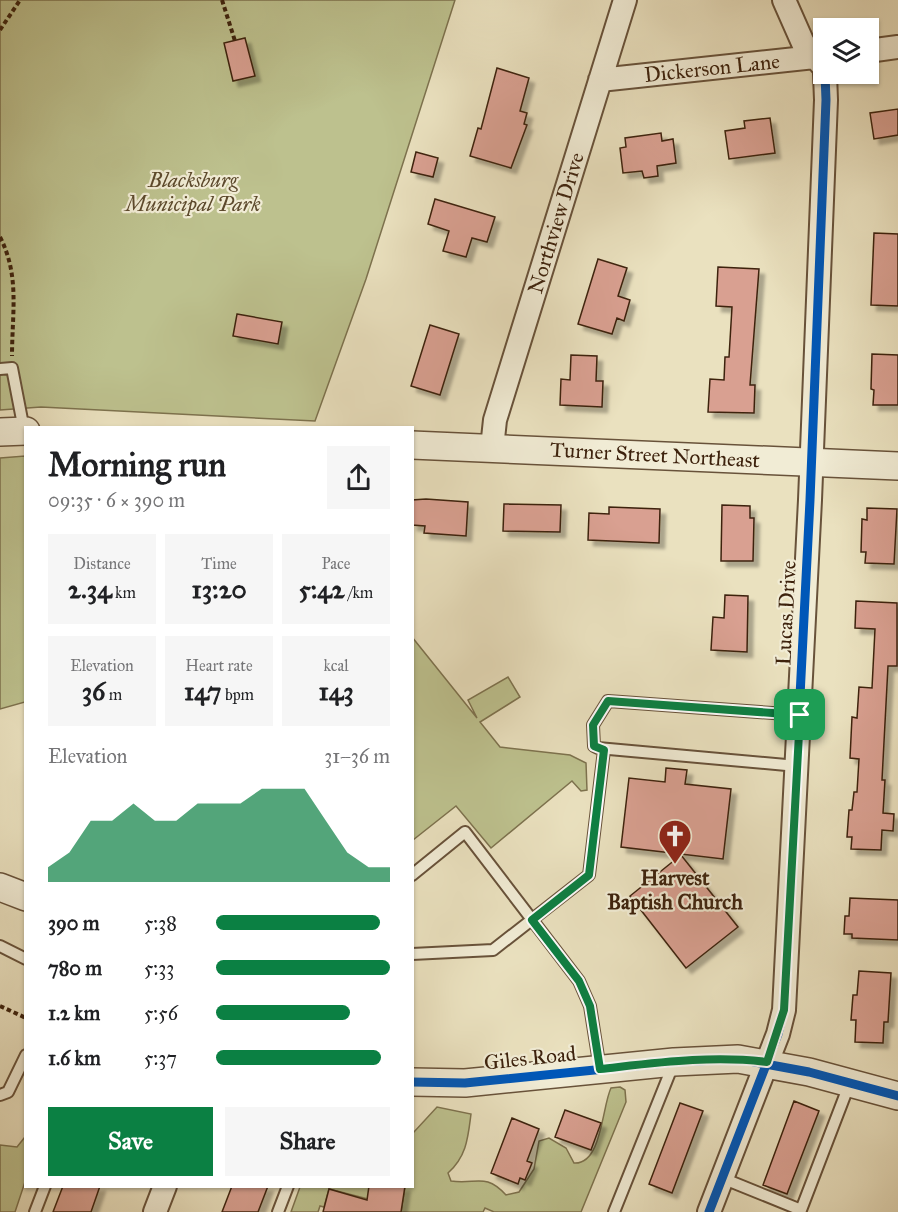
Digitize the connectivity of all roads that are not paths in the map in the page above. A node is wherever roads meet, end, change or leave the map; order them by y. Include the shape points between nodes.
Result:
1 (625, 0) edge
2 (784, 0) edge
3 (898, 47) edge
4 (879, 50) edge
5 (813, 54) edge
6 (813, 65) edge
7 (600, 81) junction
8 (825, 84) edge
9 (0, 369) edge
10 (16, 431) edge
11 (414, 445) edge
12 (492, 448) junction
13 (812, 463) junction
14 (898, 466) edge
15 (800, 715) junction
16 (604, 750) junction
17 (797, 766) junction
18 (414, 873) edge
19 (0, 887) edge
20 (24, 896) edge
21 (532, 920) junction
22 (0, 946) edge
23 (414, 954) edge
24 (24, 958) edge
25 (24, 1059) edge
26 (674, 1062) junction
27 (767, 1062) junction
28 (600, 1069) junction
29 (414, 1082) edge
30 (850, 1082) junction
31 (0, 1095) edge
32 (898, 1096) edge
33 (722, 1178) junction
34 (44, 1188) edge
35 (164, 1188) edge
36 (287, 1188) edge
37 (35, 1212) edge
38 (155, 1212) edge
39 (278, 1212) edge
40 (614, 1212) edge
41 (709, 1212) edge

1 - 7 street, Northview Drive
2 - 5 street via 803,43
3 - 4 street
6 - 7 street, Dickerson Lane
7 - 12 street, Northview Drive via 495,420
8 - 13 street, Lucas Drive
9 - 10 lane via 12,368
11 - 12 street, Turner Street Northeast
12 - 13 street, Turner Street Northeast
13 - 14 street, Turner Street Northeast
13 - 15 street, Lucas Drive
15 - 16 lane via 608,701 593,725 594,746
15 - 17 street, Lucas Drive
16 - 17 lane
16 - 21 lane via 589,875
17 - 27 street, Lucas Drive via 784,1010
18 - 21 lane via 465,832
19 - 20 street
21 - 23 lane via 493,950
21 - 28 lane via 579,981 590,1006
22 - 24 lane
25 - 31 lane via 8,1092
26 - 27 street, Giles Road
26 - 28 street, Giles Road
26 - 40 lane
27 - 30 street, Giles Road
27 - 33 street, Lucas Drive
28 - 29 street, Giles Road via 465,1083
30 - 32 street, Giles Road
30 - 33 lane via 801,1210
33 - 41 street, Lucas Drive
34 - 37 lane
35 - 38 street
36 - 39 lane

